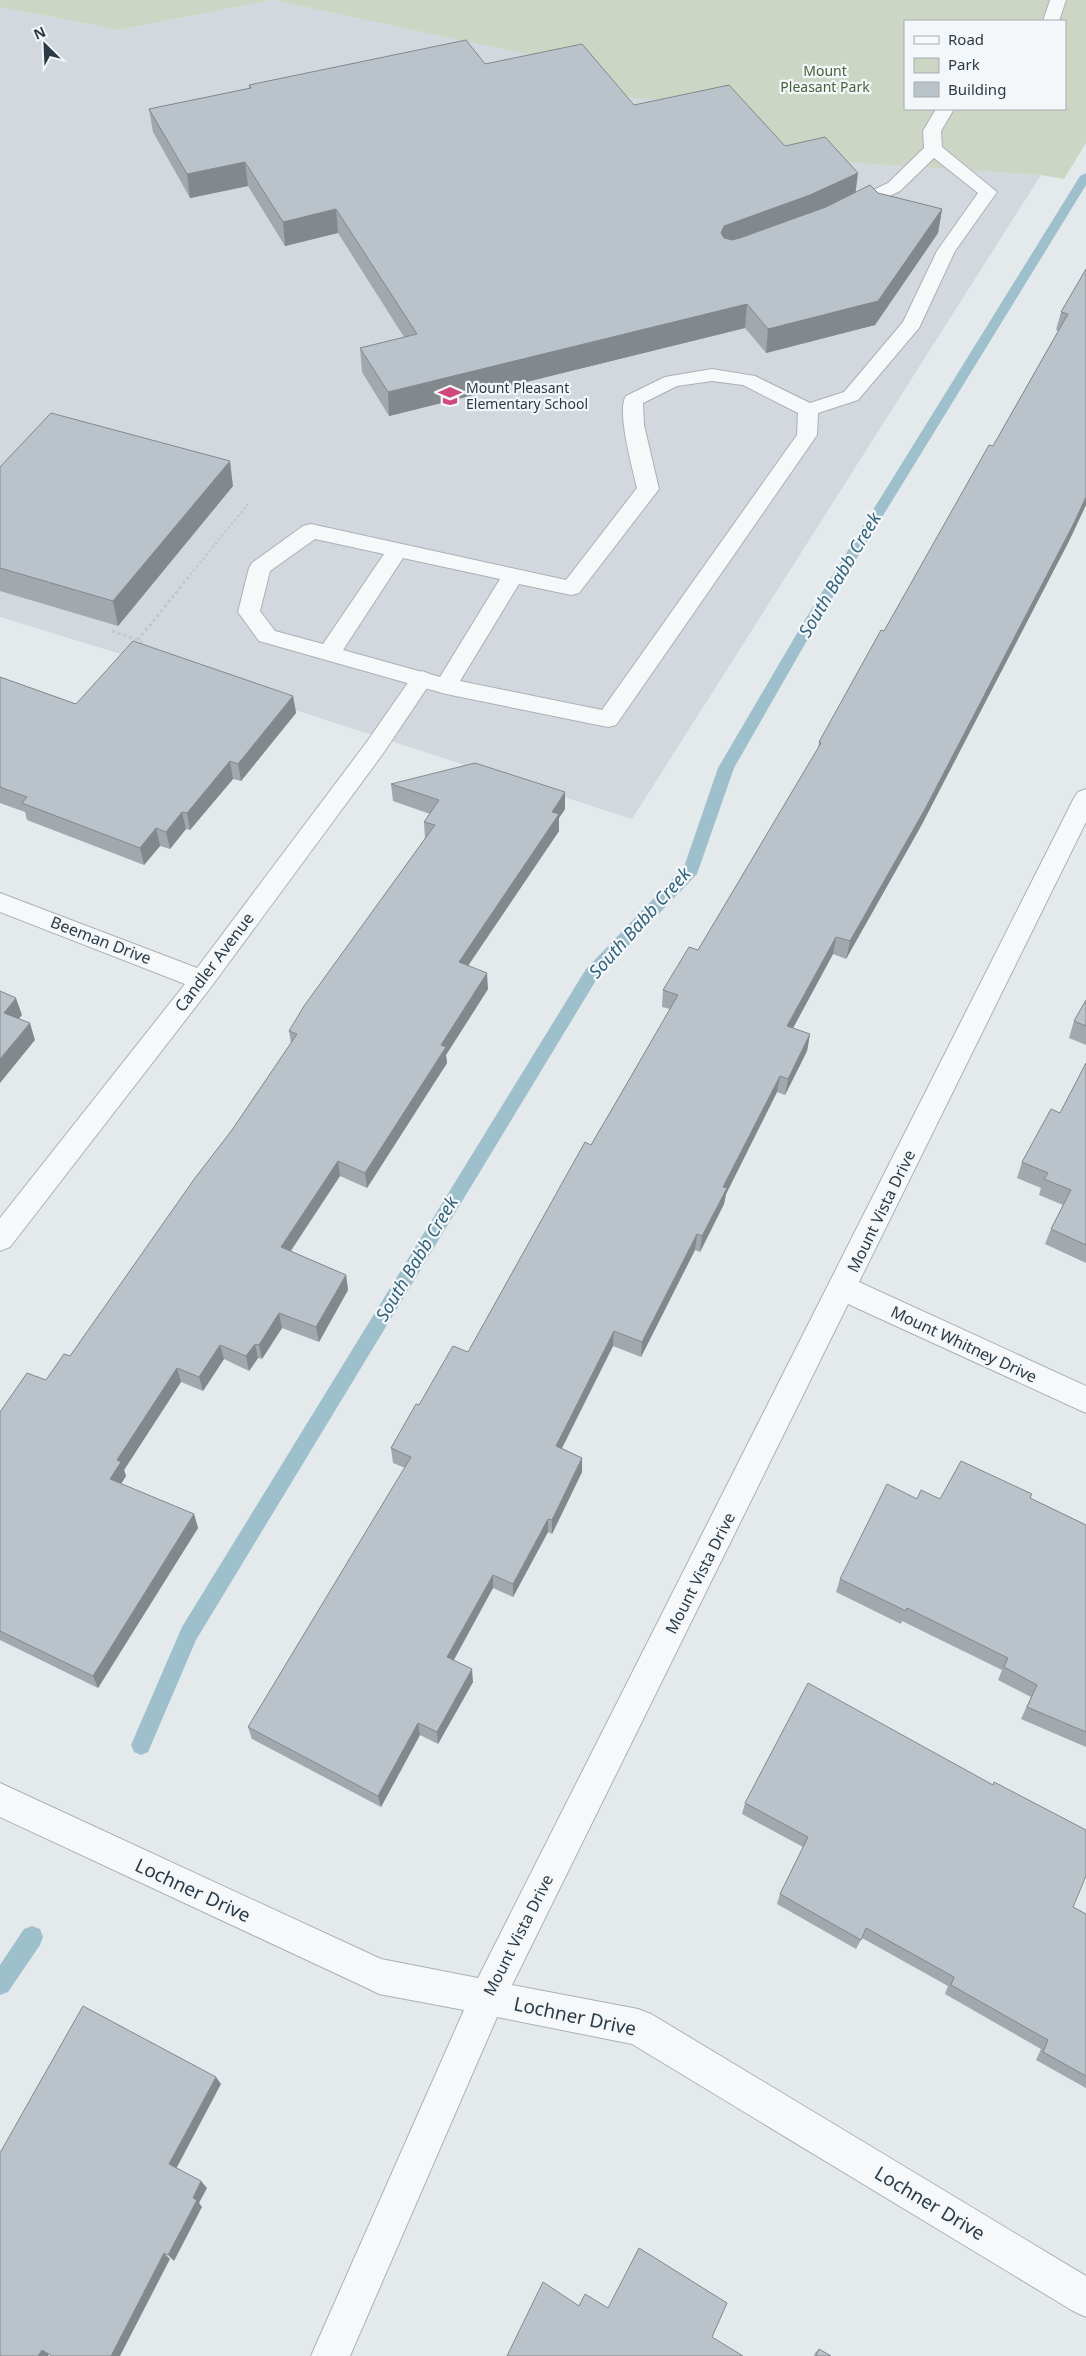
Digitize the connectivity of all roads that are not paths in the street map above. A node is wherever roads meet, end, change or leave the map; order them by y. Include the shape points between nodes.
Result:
1 (1058, 0) edge
2 (1051, 20) edge
3 (944, 110) edge
4 (933, 149) junction
5 (833, 216) edge
6 (808, 410) junction
7 (398, 550) junction
8 (513, 576) junction
9 (329, 653) junction
10 (434, 683) junction
11 (1082, 814) edge
12 (0, 902) edge
13 (202, 980) junction
14 (0, 1239) edge
15 (843, 1288) junction
16 (1086, 1400) edge
17 (0, 1800) edge
18 (487, 1998) junction
19 (1086, 2298) edge
20 (330, 2356) edge

1 - 2 street
3 - 4 street via 932,131
4 - 5 street via 894,187
4 - 6 street via 988,192 946,250 912,324 851,396
6 - 8 street via 748,380 712,375 672,381 633,400 634,424 648,489 571,588
6 - 10 street via 807,435 608,719
7 - 8 street
7 - 9 street
7 - 9 street via 311,531 260,568 249,612 267,636
8 - 10 street, Candler Avenue
9 - 10 street
10 - 13 street, Candler Avenue via 388,730
11 - 15 street, Mount Vista Drive
12 - 13 street, Beeman Drive
13 - 14 street, Candler Avenue
15 - 16 street, Mount Whitney Drive
15 - 18 street, Mount Vista Drive
17 - 18 street, Lochner Drive via 379,1976
18 - 19 street, Lochner Drive via 638,2027
18 - 20 street, Mount Vista Drive

